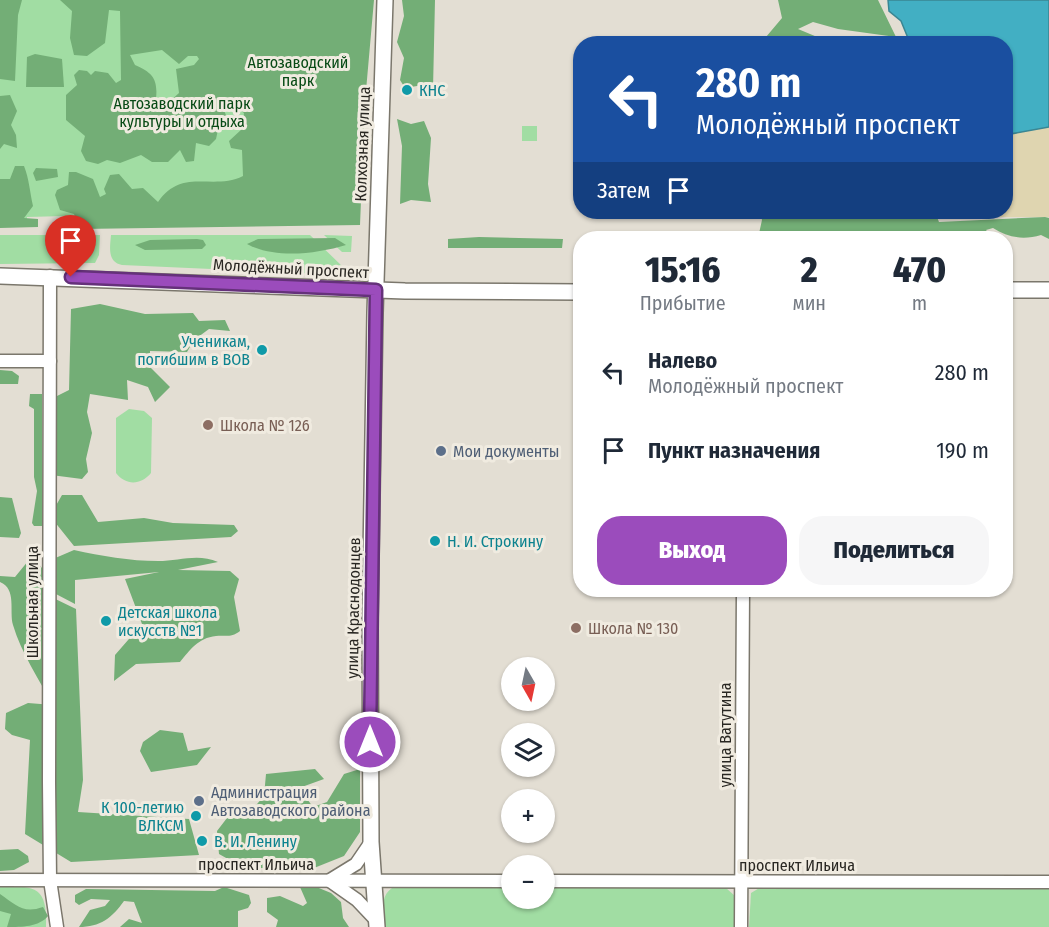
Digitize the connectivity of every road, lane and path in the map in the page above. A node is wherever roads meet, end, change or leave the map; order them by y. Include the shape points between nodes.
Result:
1 (385, 0) edge
2 (0, 276) edge
3 (50, 276) junction
4 (376, 290) junction
5 (1013, 290) edge
6 (1049, 290) edge
7 (573, 292) edge
8 (0, 361) edge
9 (50, 361) junction
10 (743, 597) edge
11 (371, 842) junction
12 (0, 880) edge
13 (50, 880) junction
14 (329, 880) junction
15 (373, 880) junction
16 (501, 881) edge
17 (555, 881) edge
18 (741, 882) junction
19 (1049, 882) edge
20 (376, 923) edge
21 (57, 927) edge
22 (741, 927) edge

1 - 4 main road, Колхозная улица
2 - 3 main road, Молодёжный проспект
3 - 4 main road, Молодёжный проспект
3 - 9 street, Школьная улица
4 - 7 main road, Молодёжный проспект
4 - 11 main road, улица Краснодонцев
5 - 6 main road
8 - 9 street
9 - 13 street, Школьная улица
10 - 18 street, улица Ватутина
11 - 14 street via 356,864
11 - 15 main road, улица Краснодонцев
12 - 13 street, проспект Ильича
13 - 14 street, проспект Ильича
13 - 21 street, Школьная улица
14 - 15 street, проспект Ильича
14 - 20 street via 357,900
15 - 16 street, проспект Ильича
15 - 20 main road, улица Краснодонцев
17 - 18 street, проспект Ильича
18 - 19 street, проспект Ильича
18 - 22 street, улица Ватутина

